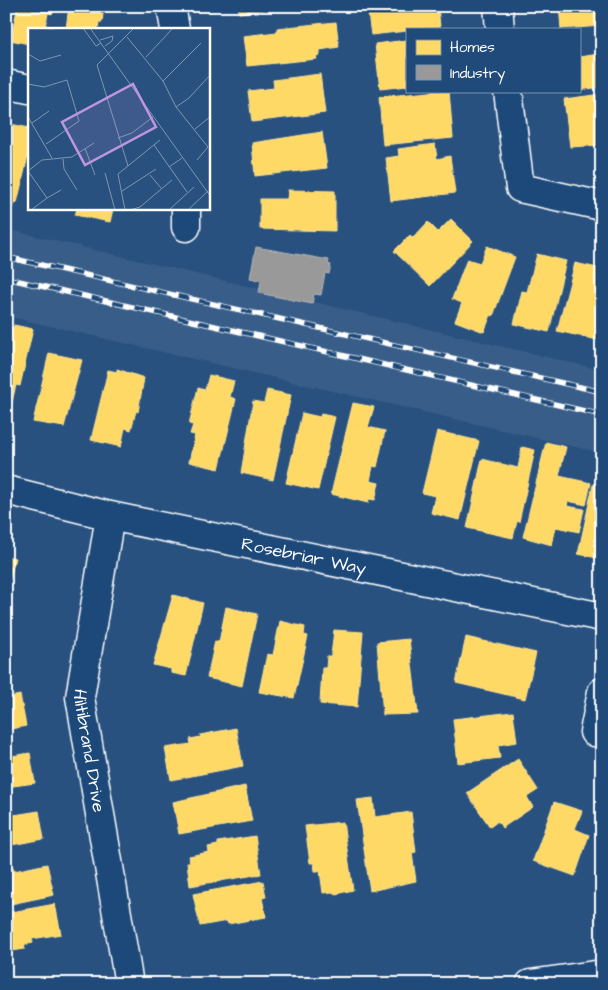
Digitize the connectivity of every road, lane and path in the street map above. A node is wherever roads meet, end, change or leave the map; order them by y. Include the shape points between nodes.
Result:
1 (172, 6) edge
2 (498, 6) edge
3 (175, 28) edge
4 (500, 28) edge
5 (6, 84) edge
6 (28, 89) edge
7 (508, 92) edge
8 (602, 206) edge
9 (6, 490) edge
10 (110, 516) junction
11 (602, 617) edge
12 (602, 692) edge
13 (594, 732) dead end
14 (602, 974) edge
15 (129, 984) edge
16 (530, 984) edge

1 - 3 street
2 - 4 street
5 - 6 street
7 - 8 street via 520,188
9 - 10 street, Rosebriar Way
10 - 11 street, Rosebriar Way
10 - 15 street, Hiltibrand Drive via 80,697
12 - 13 street
14 - 16 street

